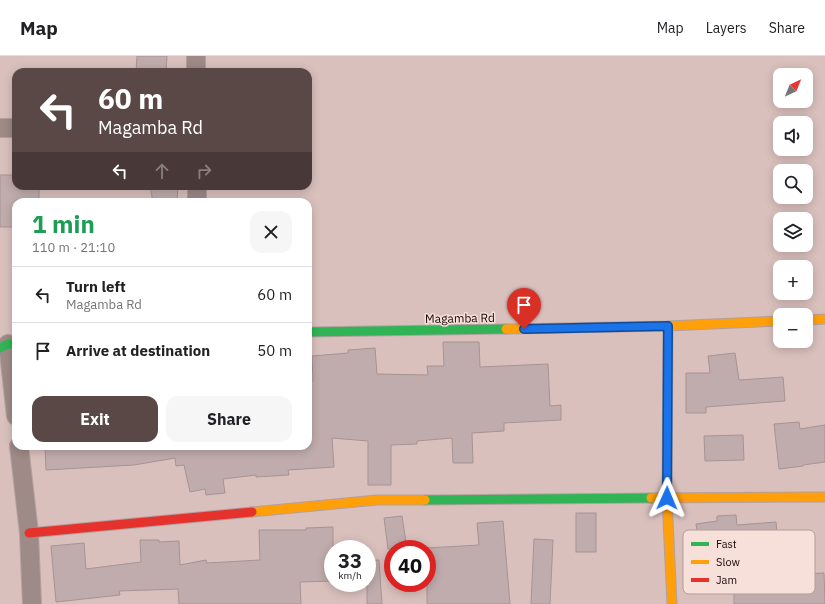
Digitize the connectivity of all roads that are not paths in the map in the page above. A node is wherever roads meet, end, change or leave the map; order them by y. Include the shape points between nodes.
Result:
1 (196, 56) edge
2 (196, 68) edge
3 (0, 128) edge
4 (12, 128) edge
5 (825, 319) edge
6 (813, 320) edge
7 (773, 321) edge
8 (668, 326) junction
9 (312, 332) edge
10 (8, 345) edge
11 (12, 380) edge
12 (19, 450) edge
13 (667, 498) junction
14 (825, 498) edge
15 (29, 533) junction
16 (32, 604) edge
17 (672, 604) edge

1 - 2 street
3 - 4 street
5 - 6 street
7 - 8 street, Magamba Rd
8 - 9 street, Magamba Rd
8 - 13 street
10 - 11 street
12 - 15 street
13 - 14 street
13 - 15 street via 377,500
13 - 17 street
15 - 16 street

